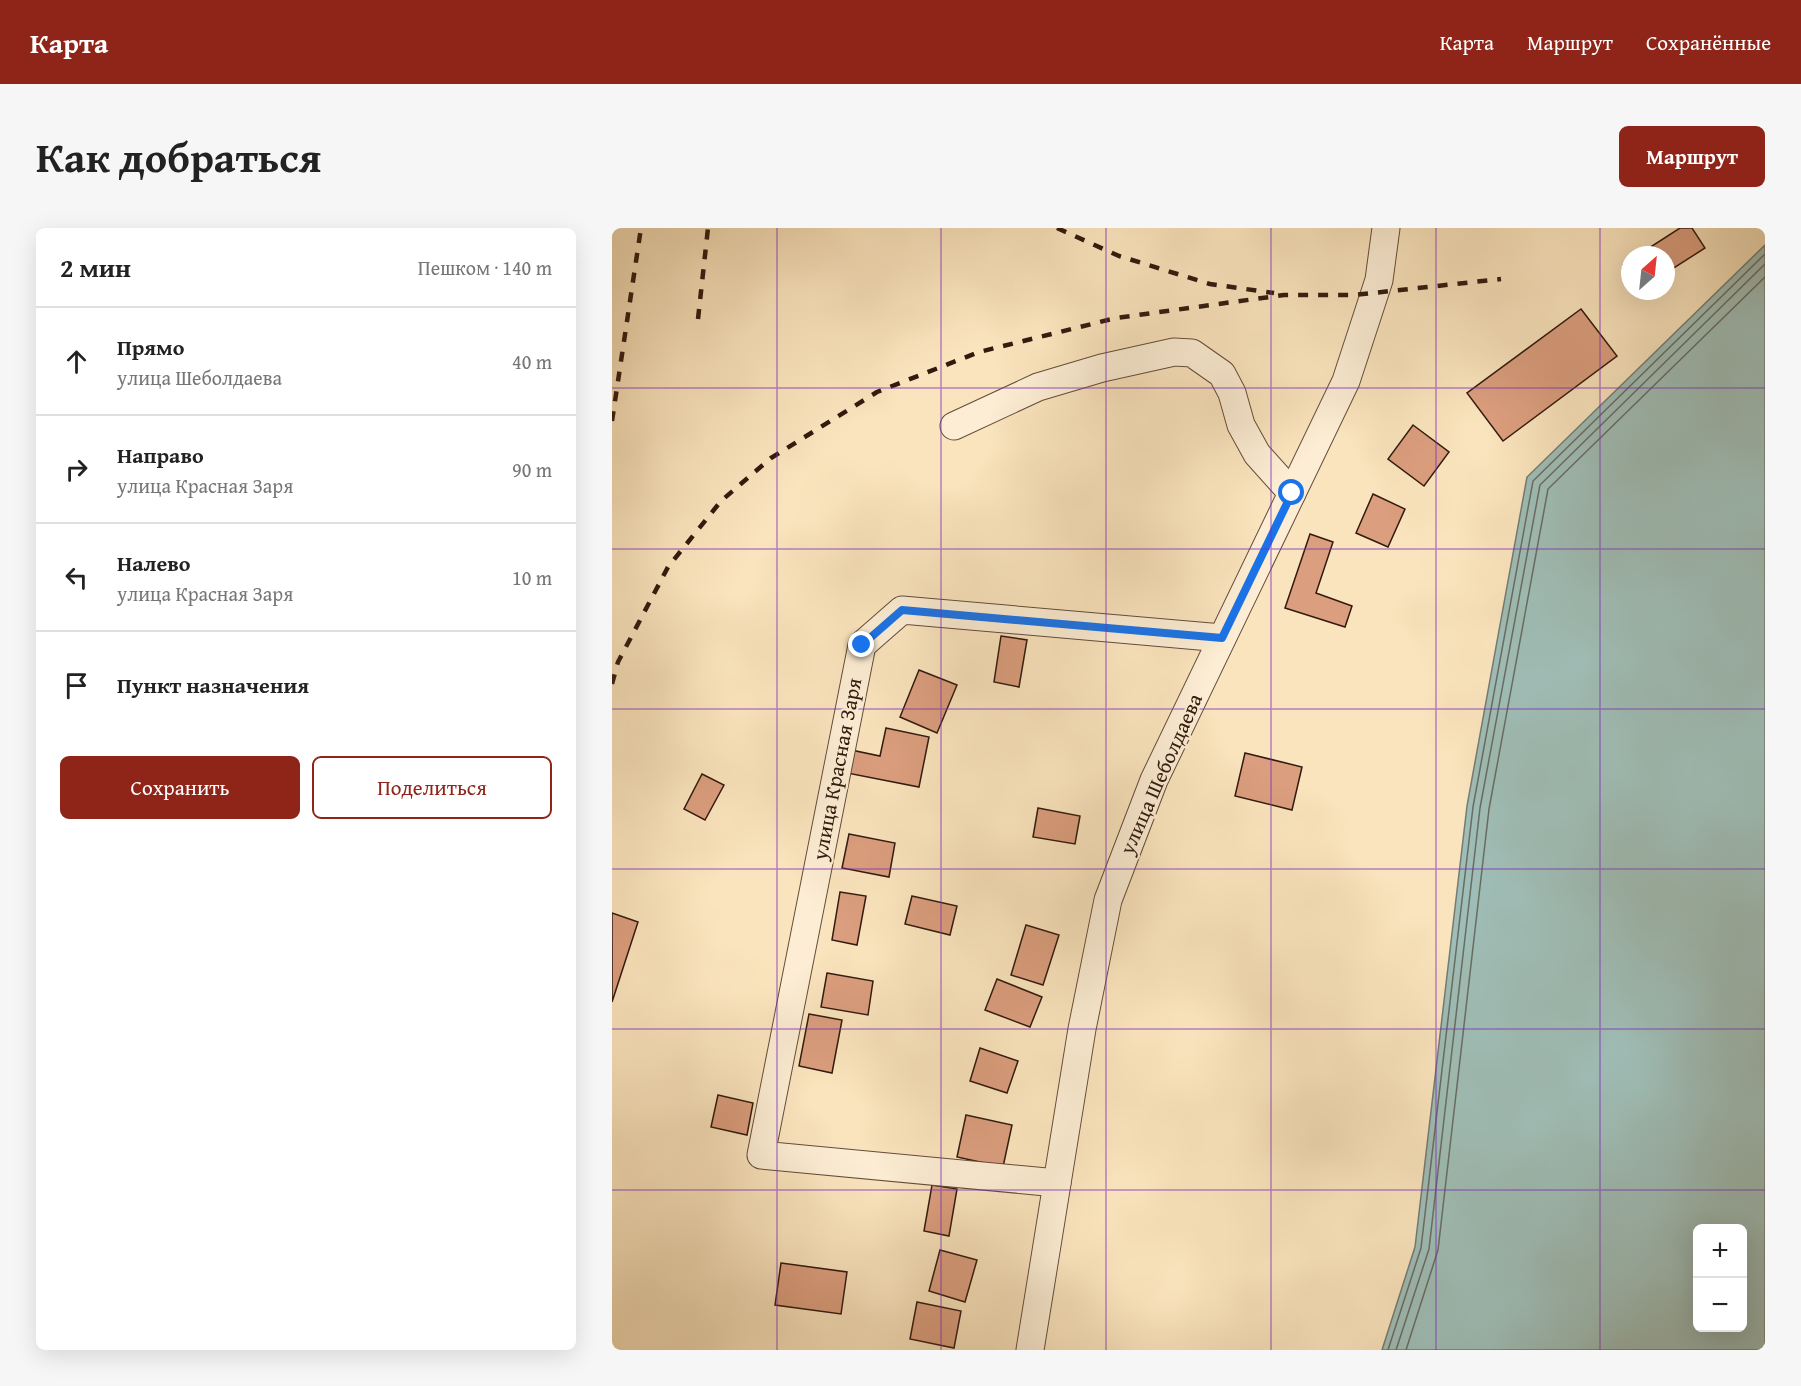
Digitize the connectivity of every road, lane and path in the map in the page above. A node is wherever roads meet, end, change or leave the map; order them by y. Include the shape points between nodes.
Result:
1 (1386, 228) edge
2 (954, 426) dead end
3 (1292, 493) junction
4 (1222, 638) junction
5 (1057, 1183) junction
6 (1030, 1350) edge

1 - 3 street, улица Шеболдаева via 1379,280 1346,381
2 - 3 street via 1038,387 1174,352 1192,353 1222,374 1241,425 1257,454
3 - 4 street, улица Шеболдаева
4 - 5 street, улица Шеболдаева via 1154,780 1108,900
4 - 5 street, улица Красная Заря via 902,610 862,645 761,1155
5 - 6 street, улица Шеболдаева

